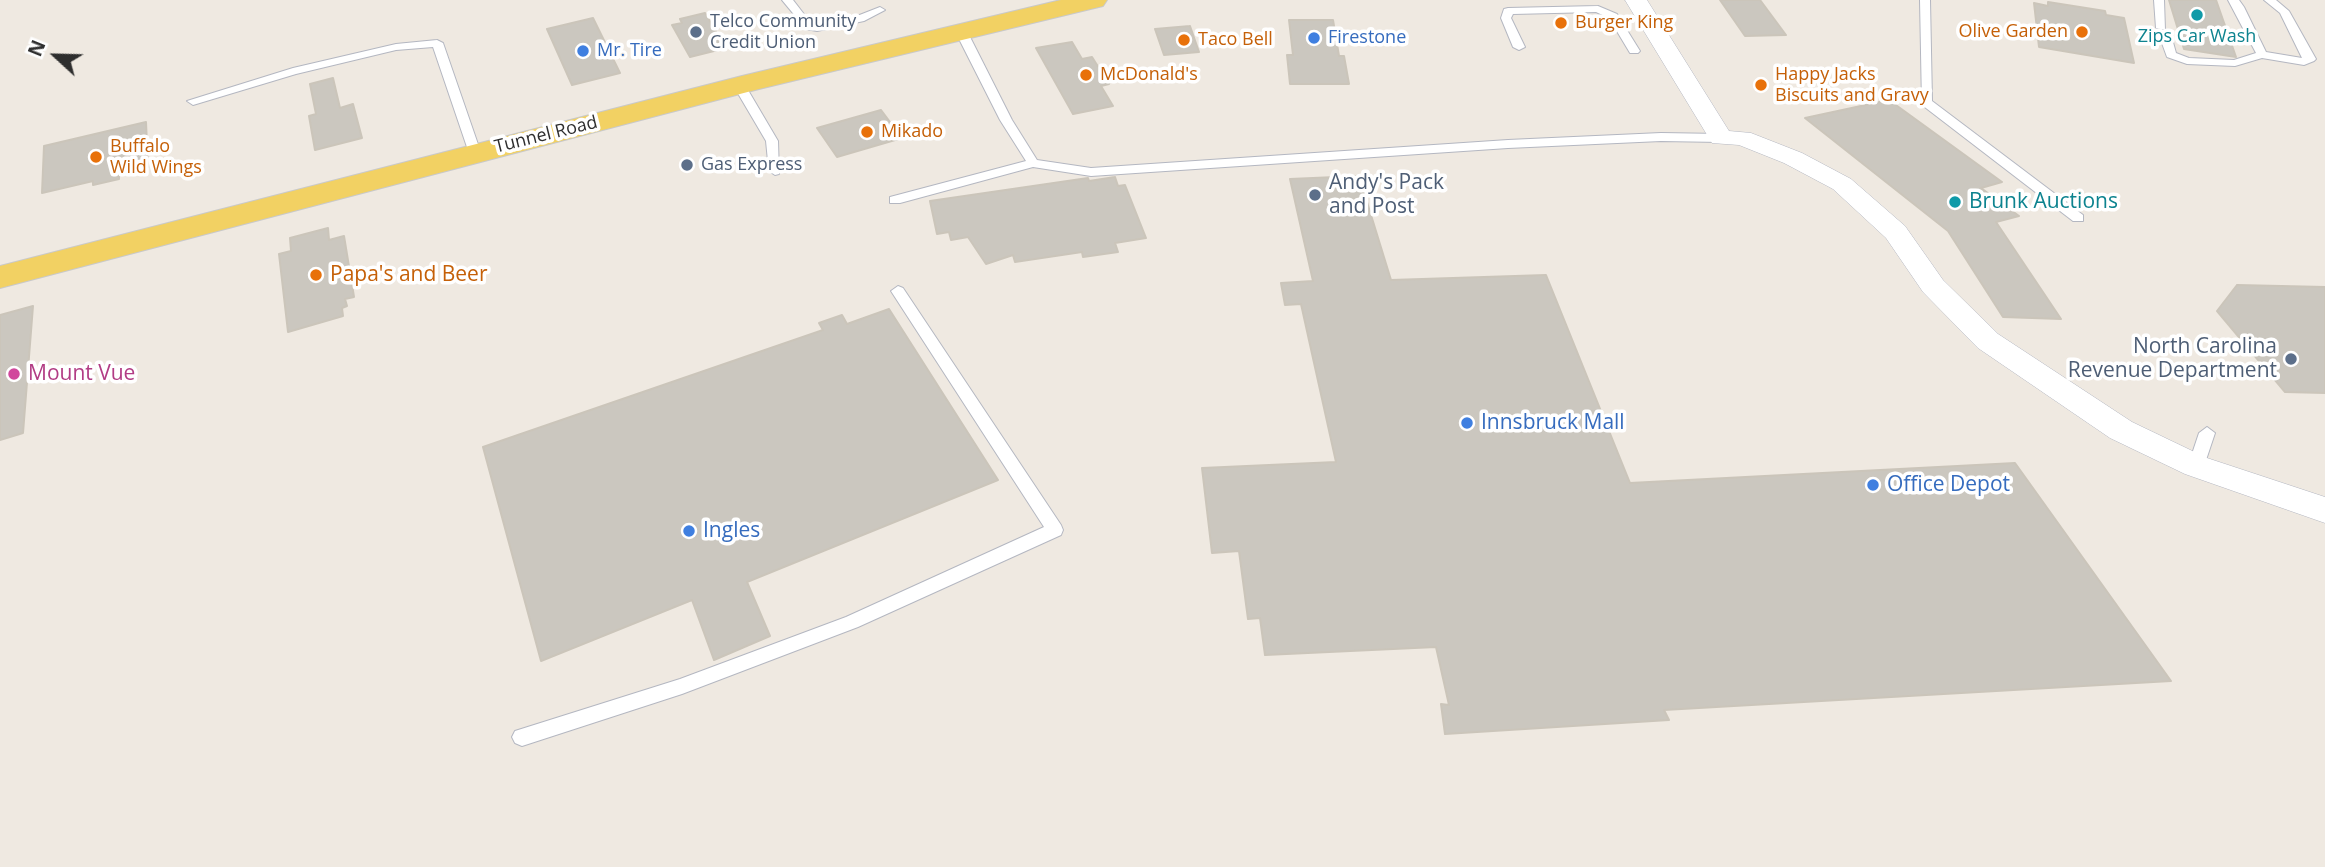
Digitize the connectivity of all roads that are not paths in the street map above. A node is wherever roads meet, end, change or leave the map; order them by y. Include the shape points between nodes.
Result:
1 (788, 0) edge
2 (1094, 0) edge
3 (1636, 0) edge
4 (1925, 0) edge
5 (2159, 0) edge
6 (2233, 0) edge
7 (2269, 0) edge
8 (880, 10) dead end
9 (962, 33) junction
10 (1519, 47) dead end
11 (1634, 51) dead end
12 (2262, 55) junction
13 (739, 85) junction
14 (193, 102) dead end
15 (1721, 138) junction
16 (475, 153) junction
17 (1033, 163) junction
18 (775, 171) dead end
19 (895, 200) dead end
20 (2078, 218) dead end
21 (0, 277) edge
22 (898, 291) dead end
23 (2207, 433) dead end
24 (2196, 466) junction
25 (2325, 510) edge
26 (522, 737) dead end

1 - 8 lane via 810,27 817,28
2 - 9 main road, Tunnel Road
3 - 15 street
4 - 20 lane via 1926,102
5 - 12 lane via 2171,55 2187,61 2235,63
6 - 12 lane
7 - 12 lane via 2284,10 2310,59
9 - 13 main road, Tunnel Road
9 - 17 lane
10 - 11 lane via 1506,18 1508,11 1598,9 1614,16
13 - 16 main road, Tunnel Road
13 - 18 lane via 772,141
14 - 16 lane via 293,71 396,47 438,43
15 - 17 lane via 1508,144 1091,172
15 - 24 street via 1742,138 1842,184 1896,232 1933,286 1988,341 2121,430
16 - 21 main road, Tunnel Road
17 - 19 lane
22 - 26 lane via 1055,530 852,622 682,686
23 - 24 lane
24 - 25 street

